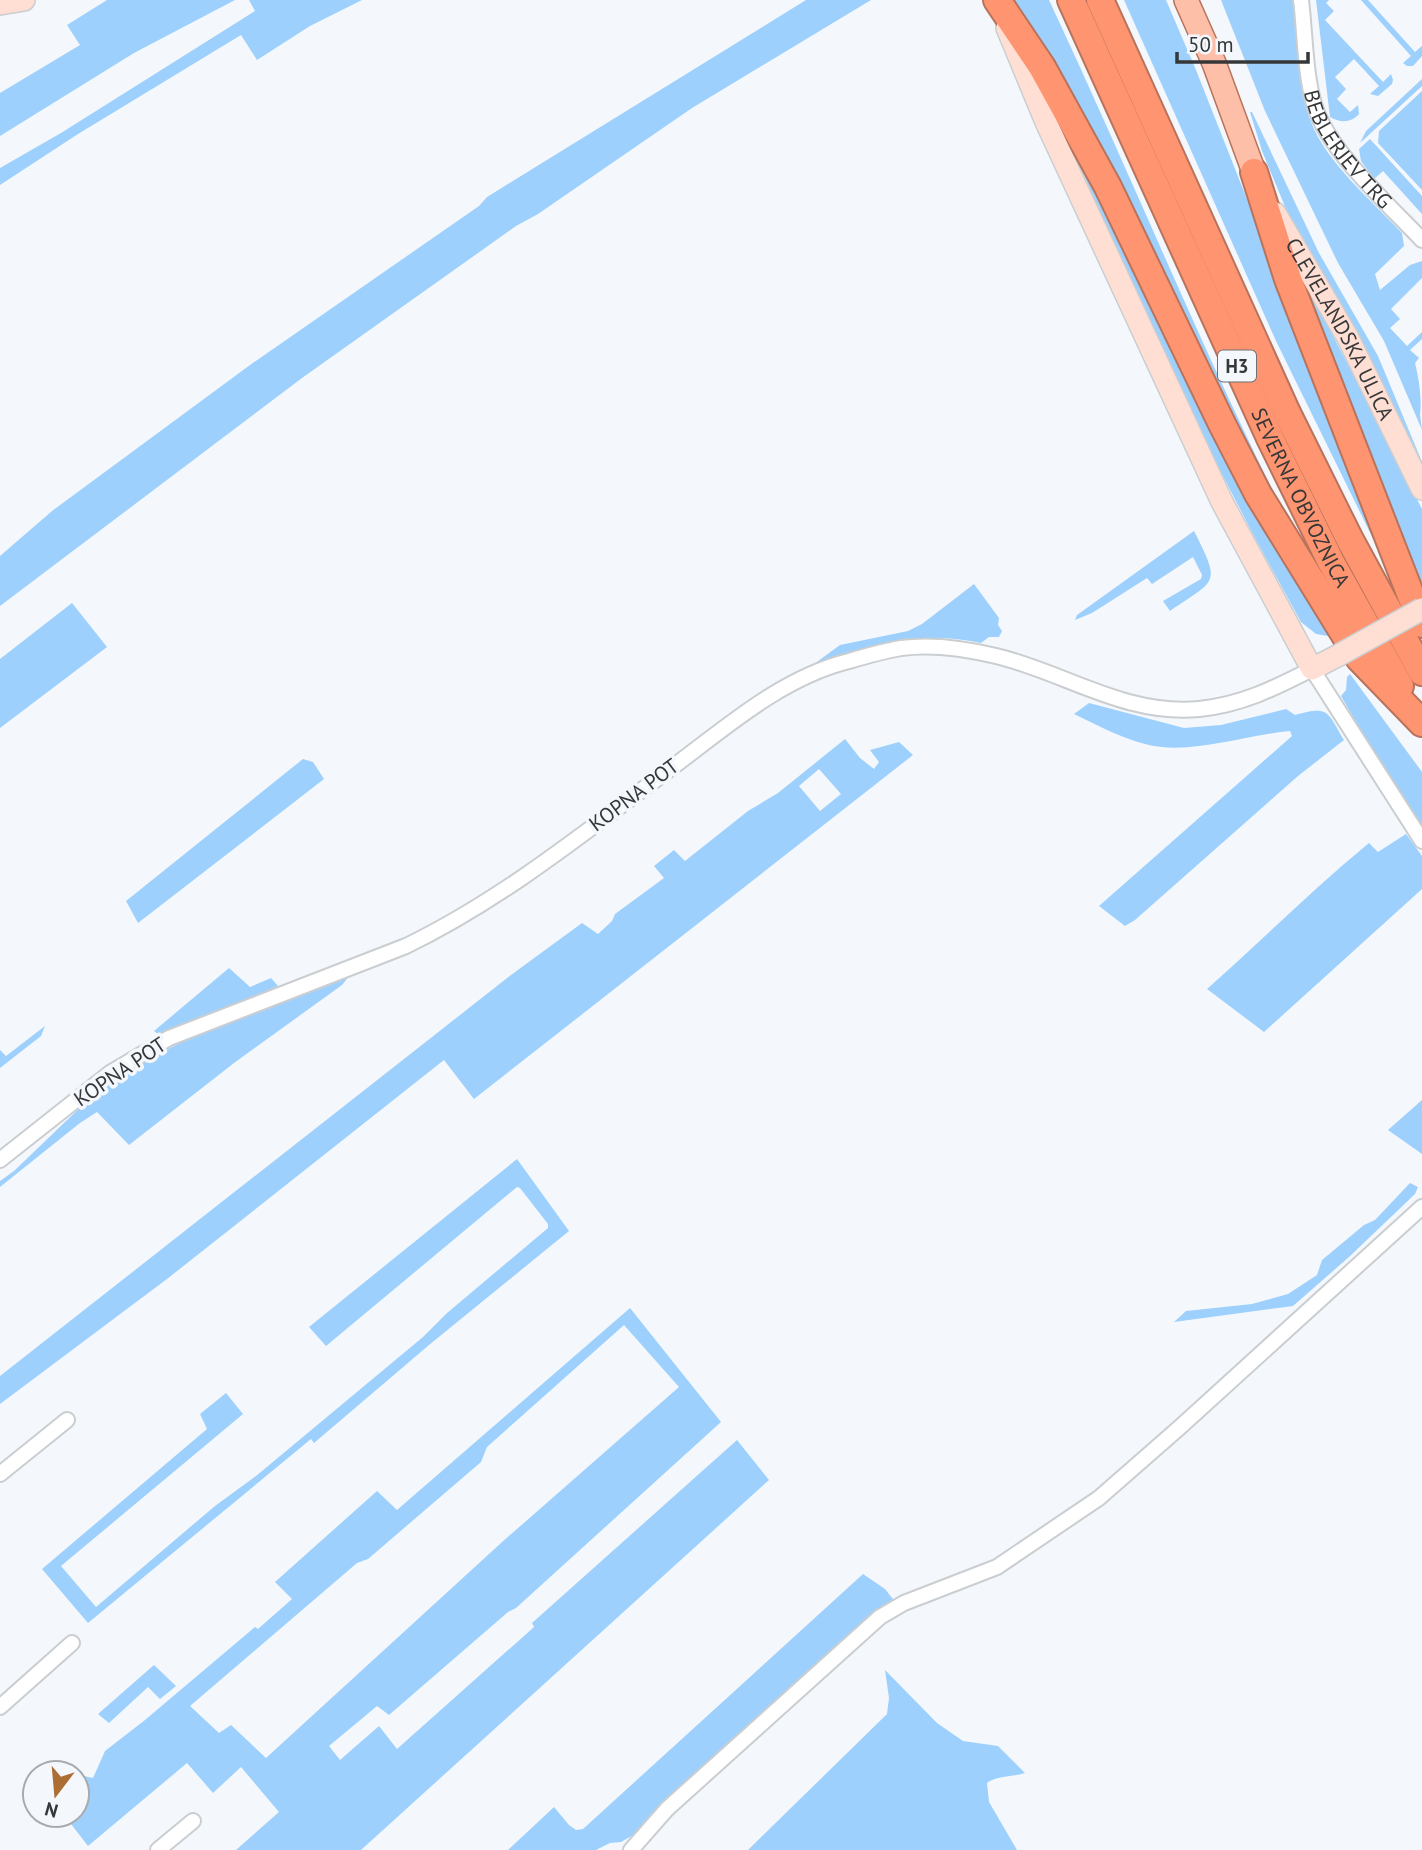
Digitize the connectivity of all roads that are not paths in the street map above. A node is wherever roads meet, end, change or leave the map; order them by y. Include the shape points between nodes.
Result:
1 (24, 0) edge
2 (996, 0) edge
3 (1071, 0) edge
4 (1100, 0) edge
5 (1186, 0) edge
6 (1301, 0) edge
7 (0, 4) edge
8 (1254, 172) junction
9 (1422, 240) edge
10 (1422, 489) edge
11 (1422, 609) edge
12 (1422, 624) edge
13 (1312, 669) junction
14 (1422, 672) edge
15 (1422, 722) edge
16 (1422, 841) edge
17 (0, 1160) edge
18 (1422, 1207) edge
19 (67, 1420) dead end
20 (0, 1474) edge
21 (72, 1643) dead end
22 (0, 1707) edge
23 (193, 1821) dead end
24 (159, 1850) edge
25 (631, 1850) edge

1 - 7 street
2 - 13 street via 1046,122 1222,502
2 - 15 highway via 1042,67 1096,163 1258,494 1359,658
3 - 15 highway, SEVERNA OBVOZNICA / H3 via 1271,440 1338,574
4 - 14 highway, SEVERNA OBVOZNICA / H3 via 1287,413
5 - 8 main road
6 - 9 street, BEBLERJEV TRG via 1312,97 1319,120 1335,146
8 - 10 street, CLEVELANDSKA ULICA via 1348,338
8 - 12 highway via 1288,279
11 - 13 street, bridge
13 - 16 street
13 - 17 street, KOPNA POT via 1237,703 1196,709 1132,703 995,655 934,648 902,648 800,679 747,711 531,872 451,923 374,959 169,1038 110,1073
18 - 25 street via 1099,1498 997,1567 880,1617 667,1809
19 - 20 street
21 - 22 street
23 - 24 street

